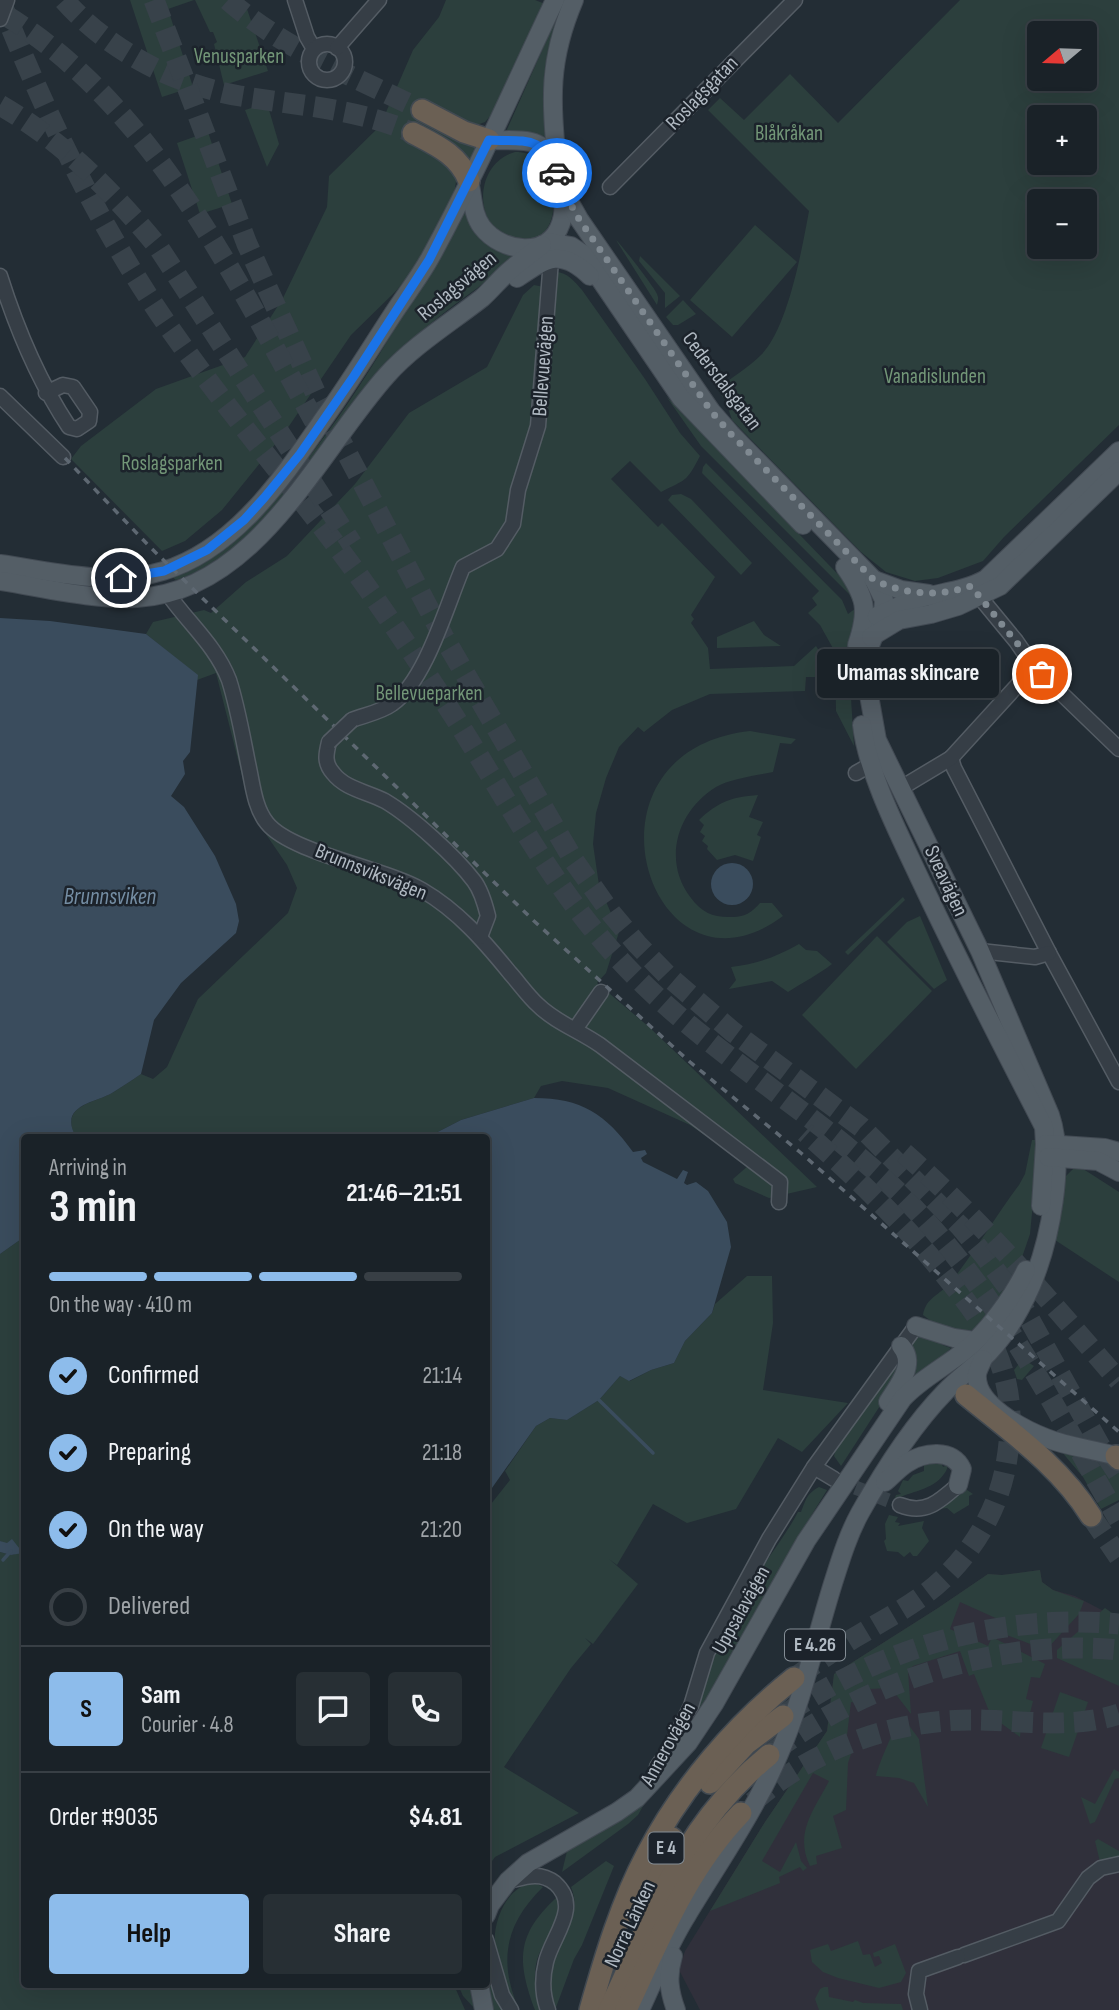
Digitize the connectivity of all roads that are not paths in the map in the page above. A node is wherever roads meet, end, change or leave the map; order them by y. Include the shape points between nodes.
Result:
1 (7, 0) edge
2 (295, 0) edge
3 (379, 0) edge
4 (555, 0) edge
5 (574, 0) edge
6 (794, 0) edge
7 (0, 19) edge
8 (337, 48) junction
9 (314, 49) junction
10 (430, 115) tunnel mouth
11 (421, 137) tunnel mouth
12 (480, 137) junction
13 (468, 181) junction
14 (560, 183) junction
15 (610, 187) dead end
16 (547, 249) junction
17 (0, 276) edge
18 (46, 393) dead end
19 (0, 396) edge
20 (1119, 451) edge
21 (63, 457) dead end
22 (1119, 471) edge
23 (0, 564) edge
24 (845, 567) junction
25 (874, 580) junction
26 (0, 581) edge
27 (975, 591) junction
28 (168, 594) junction
29 (937, 594) junction
30 (865, 605) joint
31 (891, 617) junction
32 (868, 631) junction
33 (1034, 667) junction
34 (1119, 749) edge
35 (951, 758) junction
36 (879, 760) junction
37 (856, 774) dead end
38 (901, 788) junction
39 (480, 937) junction
40 (980, 951) junction
41 (1049, 953) junction
42 (601, 992) dead end
43 (576, 1028) junction
44 (1115, 1076) edge
45 (1050, 1115) junction
46 (1051, 1151) junction
47 (1119, 1152) edge
48 (1091, 1155) junction
49 (1119, 1171) edge
50 (1055, 1181) junction
51 (779, 1202) dead end
52 (916, 1326) joint
53 (970, 1345) junction
54 (901, 1346) junction
55 (983, 1359) junction
56 (963, 1387) junction
57 (1117, 1457) edge
58 (814, 1467) junction
59 (842, 1478) junction
60 (958, 1485) joint
61 (868, 1500) junction
62 (900, 1505) tunnel mouth
63 (1091, 1516) tunnel mouth
64 (794, 1678) tunnel mouth
65 (783, 1716) tunnel mouth
66 (769, 1755) tunnel mouth
67 (637, 1798) junction
68 (741, 1813) tunnel mouth
69 (1119, 1864) edge
70 (508, 1881) junction
71 (701, 1894) junction
72 (490, 1905) edge
73 (490, 1954) edge
74 (480, 1988) edge
75 (484, 2010) edge
76 (511, 2010) edge
77 (548, 2010) edge
78 (590, 2010) edge
79 (609, 2010) edge
80 (626, 2010) edge
81 (640, 2010) edge
82 (676, 2010) edge
83 (920, 2010) edge

1 - 7 street
2 - 9 street
3 - 8 street
4 - 12 main road
5 - 14 main road via 559,40 554,72 553,119
6 - 15 street, Roslagsgatan
8 - 9 street via 327,44
8 - 9 street via 344,56 344,68 327,80 316,76 310,67
10 - 12 highway
11 - 13 highway via 456,159
12 - 13 main road
12 - 14 main road via 539,145 552,161
13 - 16 main road via 476,217 490,235 509,247
13 - 23 main road, Roslagsvägen via 429,260 354,376 300,454 224,537 164,571 121,578
14 - 16 main road via 564,214
14 - 25 main road, Cedersdalsgatan via 579,219 711,411
16 - 24 main road, Cedersdalsgatan via 571,246 583,254 664,375 702,422
16 - 28 main road, Roslagsvägen via 390,373 258,537 220,568
16 - 39 street, Bellevuevägen, bridge via 538,426 513,524 497,549 463,566 436,635 409,686 391,705 352,720 329,742 326,755 334,775 385,801 475,882 488,916
17 - 18 street
19 - 21 street
20 - 27 main road
22 - 27 main road via 1000,586
24 - 30 main road, Cedersdalsgatan
24 - 31 main road, Cedersdalsgatan via 862,579
25 - 29 main road, Cedersdalsgatan via 901,590
25 - 31 main road, Cedersdalsgatan
26 - 28 main road, Roslagsvägen via 101,597
27 - 29 main road
27 - 31 main road via 930,614
27 - 33 street
28 - 39 street, Brunnsviksvägen via 221,661 257,804 269,826 295,842 419,888
29 - 31 main road
30 - 32 main road, Sveavägen
31 - 32 main road
32 - 36 main road, Sveavägen via 856,648 857,683 863,732
33 - 34 street
33 - 35 street
35 - 38 street
35 - 41 street
36 - 37 street
36 - 38 main road, Sveavägen
36 - 46 main road, Sveavägen via 909,857 1044,1127
38 - 40 main road, Sveavägen
39 - 43 street, Brunnsviksvägen via 536,1004
40 - 41 street via 1035,957
40 - 45 main road, Sveavägen
41 - 44 street
42 - 43 street
43 - 51 street, Brunnsviksvägen via 780,1182
45 - 46 main road
45 - 48 main road
46 - 48 main road
46 - 50 main road
46 - 53 main road, Uppsalavägen / E 4.26 via 1026,1269 1010,1298
47 - 48 main road
48 - 49 main road
48 - 50 main road via 1070,1163
50 - 55 main road via 1030,1288 1017,1315
52 - 53 main road
52 - 54 street, Annerovägen
53 - 56 main road via 960,1363
53 - 59 main road, Uppsalavägen / E 4.26 via 903,1398
54 - 58 street, Annerovägen
54 - 59 main road via 908,1359 905,1374
55 - 56 main road
55 - 57 main road via 978,1386 984,1398 1009,1419 1046,1438
56 - 61 main road, E 4.26 via 936,1402 888,1464
56 - 63 highway via 1070,1485
58 - 59 street
58 - 67 street, Annerovägen via 708,1653 691,1706
59 - 67 main road, Uppsalavägen / E 4.26 via 707,1714 688,1743
60 - 61 main road via 959,1462 932,1453 907,1462
60 - 62 street via 923,1509
61 - 71 main road, E 4.26 via 845,1545 779,1754
64 - 78 highway via 727,1741 660,1831 620,1915
65 - 78 highway, Norra Länken / E 4 via 746,1744 712,1780 668,1842
66 - 79 highway, Norra Länken / E 4 via 724,1798 681,1857
67 - 70 main road, Uppsalavägen / E 4.26 via 528,1863
68 - 80 highway via 718,1837 689,1881
69 - 83 street via 1101,1868 1088,1878 1058,1922 919,1971 916,1994
70 - 72 main road, Uppsalavägen / E 4.26
70 - 77 street via 530,1875 544,1877 566,1900 543,1980
71 - 81 main road, E 4.26
71 - 82 main road via 669,1969
73 - 76 street via 502,1996
74 - 75 main road

